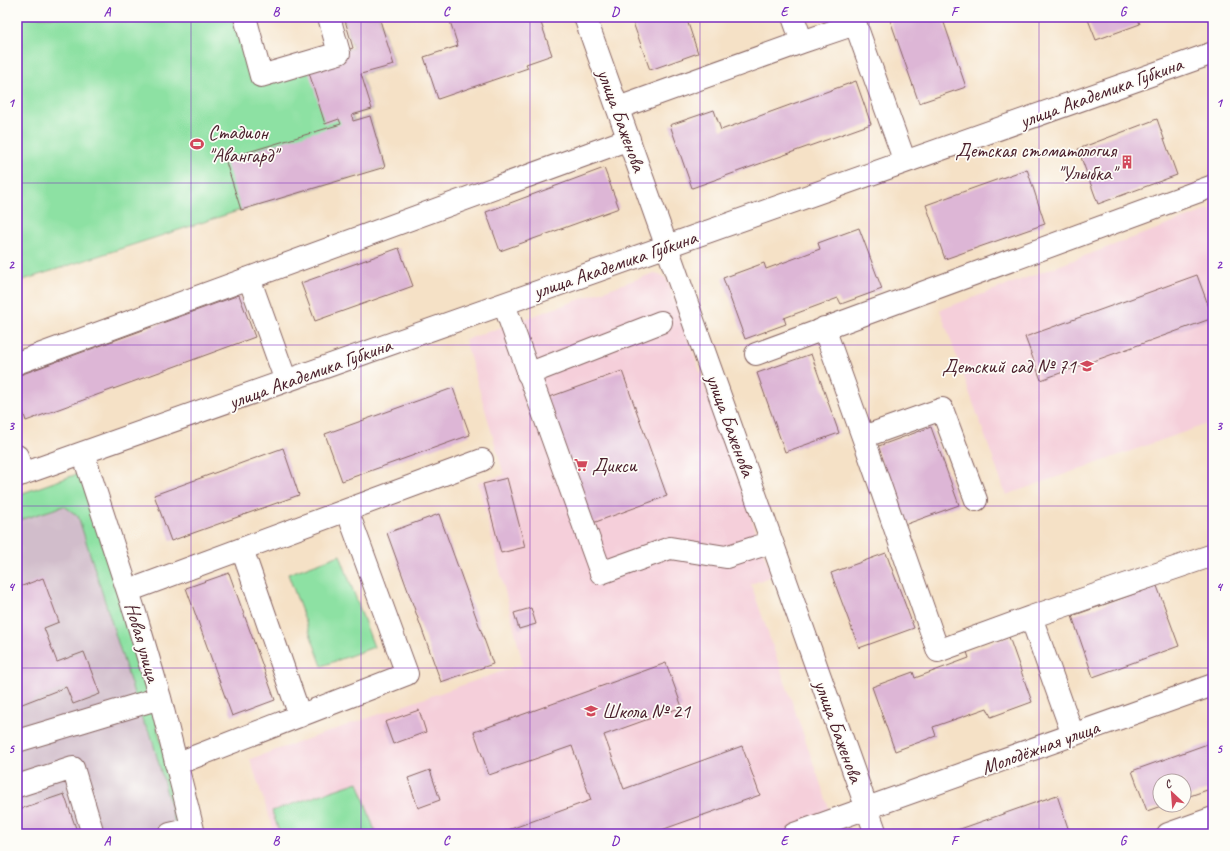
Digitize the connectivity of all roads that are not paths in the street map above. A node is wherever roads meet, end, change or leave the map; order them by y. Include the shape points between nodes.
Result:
1 (245, 17) edge
2 (329, 17) edge
3 (586, 17) edge
4 (793, 17) edge
5 (854, 20) edge
6 (802, 42) junction
7 (1213, 53) edge
8 (618, 108) junction
9 (629, 139) junction
10 (905, 162) junction
11 (1213, 186) edge
12 (667, 246) junction
13 (249, 278) junction
14 (504, 304) junction
15 (662, 322) dead end
16 (824, 328) junction
17 (756, 354) dead end
18 (17, 363) edge
19 (528, 374) junction
20 (286, 381) junction
21 (864, 437) junction
22 (83, 453) junction
23 (482, 460) dead end
24 (19, 469) edge
25 (976, 500) dead end
26 (347, 510) junction
27 (772, 542) junction
28 (242, 549) junction
29 (1213, 555) edge
30 (128, 591) junction
31 (1031, 617) junction
32 (1213, 685) edge
33 (160, 698) junction
34 (300, 716) junction
35 (1073, 735) junction
36 (17, 741) edge
37 (176, 764) junction
38 (17, 786) edge
39 (867, 808) junction
40 (1213, 818) edge
41 (193, 831) edge
42 (93, 834) edge
43 (170, 834) edge
44 (794, 834) edge
45 (876, 834) edge
46 (1168, 834) edge

1 - 2 street via 261,76 339,53
3 - 8 street, улица Баженова
4 - 6 street
5 - 6 street
5 - 10 street
6 - 8 street
7 - 10 street, улица Академика Губкина
8 - 9 street, улица Баженова
9 - 12 street, улица Баженова
9 - 13 street
10 - 12 street, улица Академика Губкина
11 - 16 street
12 - 14 street, улица Академика Губкина
12 - 27 street, улица Баженова
13 - 18 street
13 - 20 street
14 - 19 street
14 - 20 street, улица Академика Губкина
15 - 19 street
16 - 17 street
16 - 21 street
19 - 27 street via 601,573 670,548 726,557
20 - 22 street, улица Академика Губкина
21 - 25 street via 942,409
21 - 31 street via 938,652
22 - 24 street, улица Академика Губкина
22 - 30 street, Новая улица
23 - 26 street
26 - 28 street
26 - 34 street via 407,674
27 - 39 street, улица Баженова
28 - 30 street
28 - 34 street
29 - 31 street
30 - 33 street, Новая улица
31 - 35 street
32 - 35 street, Молодёжная улица
33 - 36 street
33 - 37 street, Новая улица
34 - 37 street
35 - 39 street, Молодёжная улица
37 - 41 street, Новая улица
38 - 42 street via 73,768
39 - 44 street, Молодёжная улица
39 - 45 street, улица Баженова
40 - 46 street
41 - 43 street

